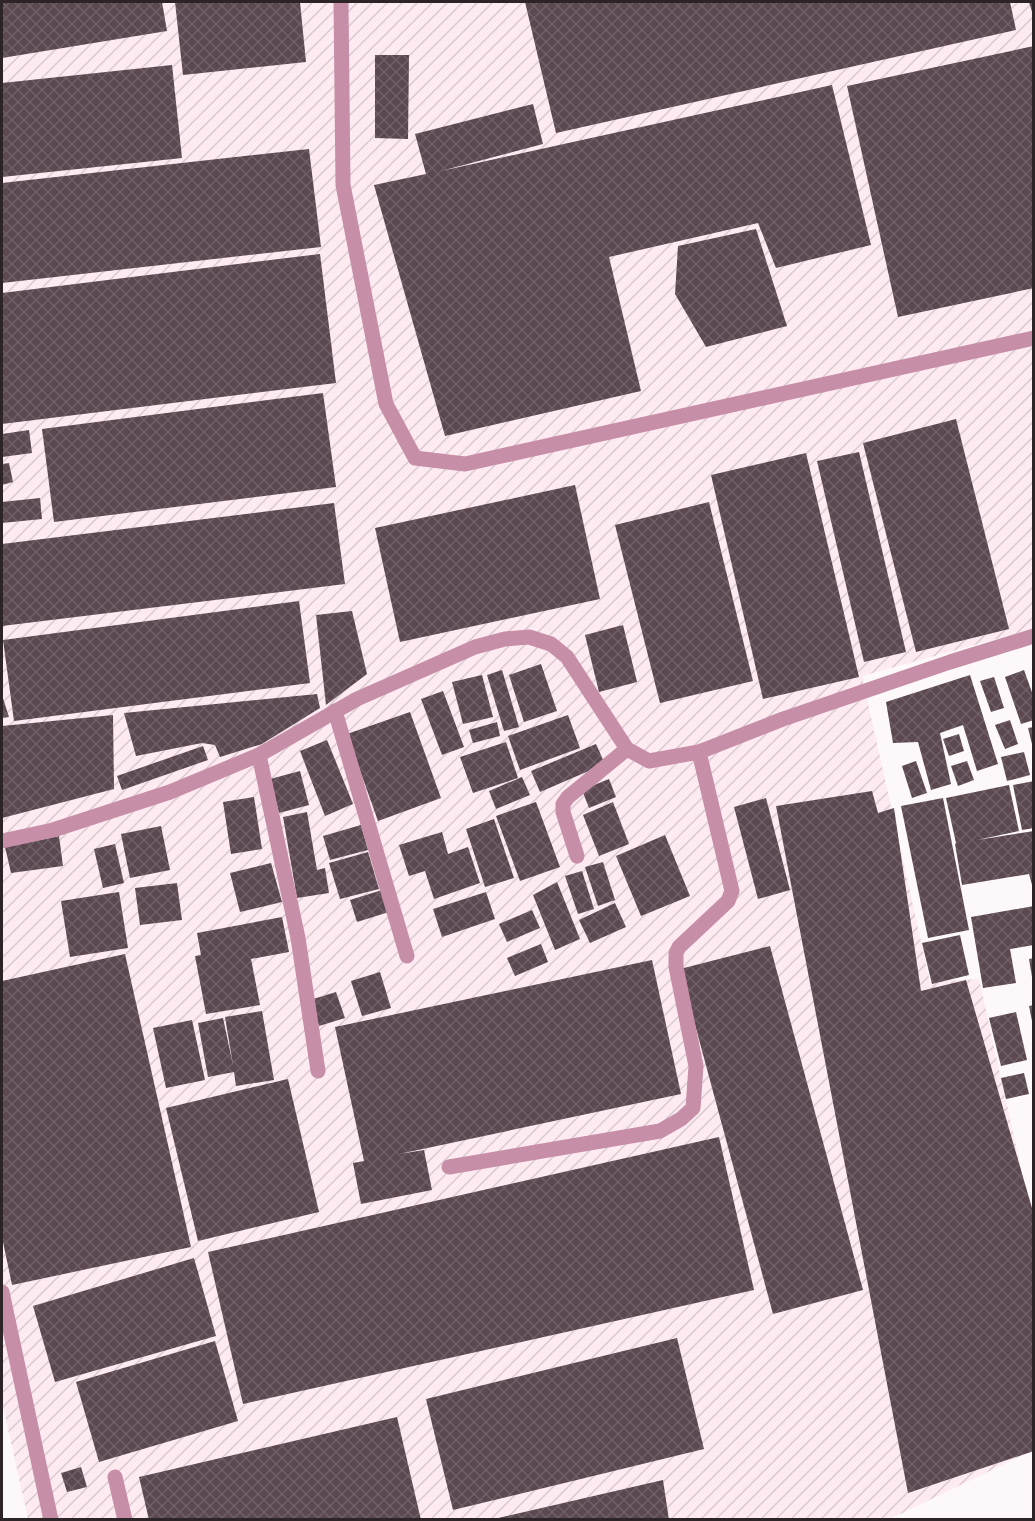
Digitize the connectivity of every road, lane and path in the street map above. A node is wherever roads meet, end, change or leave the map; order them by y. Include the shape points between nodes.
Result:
1 (341, 2) edge
2 (1034, 338) edge
3 (1034, 636) edge
4 (335, 711) junction
5 (627, 749) junction
6 (699, 752) junction
7 (259, 755) junction
8 (2, 840) edge
9 (577, 856) dead end
10 (408, 956) dead end
11 (318, 1071) dead end
12 (449, 1167) dead end
13 (2, 1292) edge
14 (115, 1477) dead end
15 (51, 1520) edge
16 (125, 1520) edge

1 - 2 street via 343,185 386,404 415,458 465,464
3 - 6 street via 783,719
4 - 5 street via 475,647 528,637 550,644 567,657
4 - 7 street
4 - 10 street
5 - 6 street via 649,761
5 - 9 street via 563,804
6 - 12 street via 732,891 728,901 676,953 696,1066 693,1108 660,1131
7 - 8 street via 119,809 53,830
7 - 11 street via 298,938
13 - 15 street
14 - 16 street

